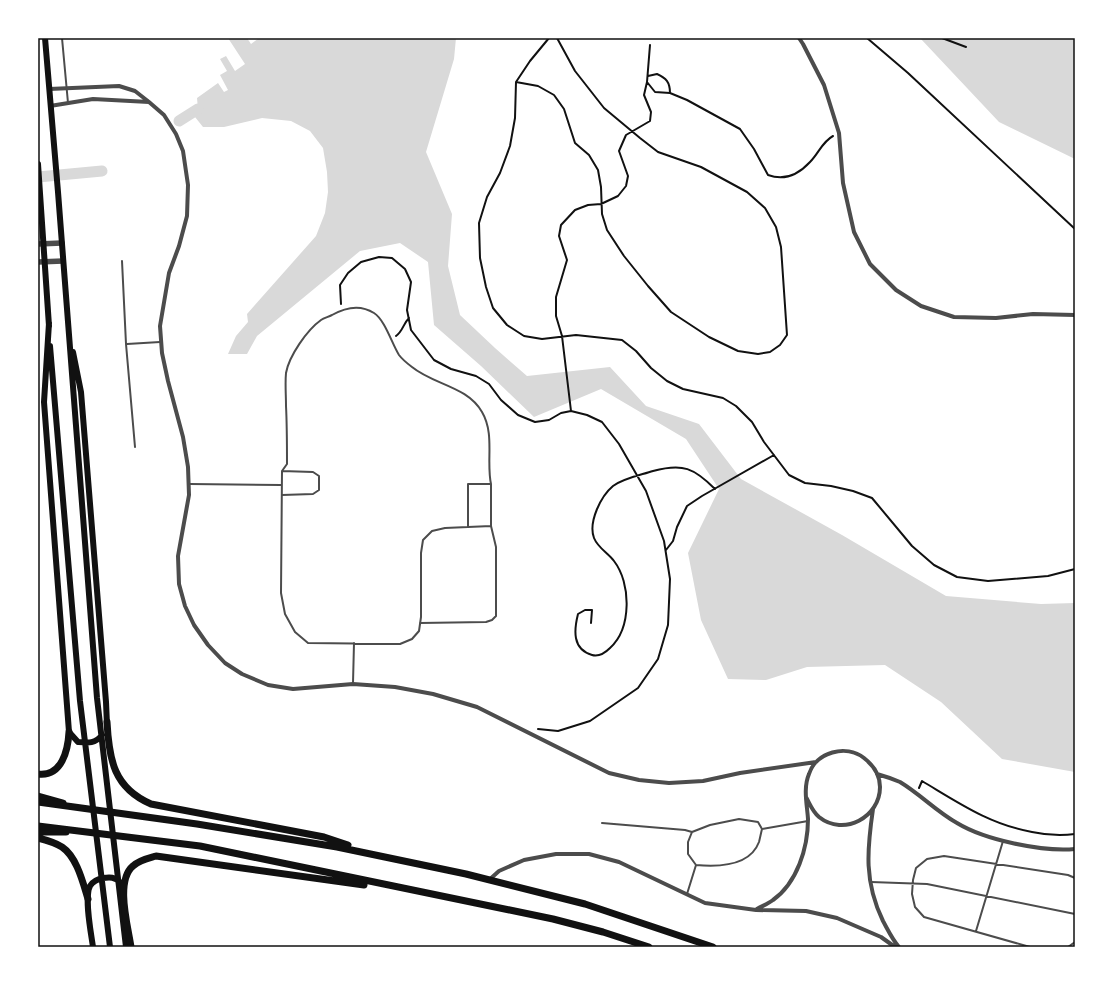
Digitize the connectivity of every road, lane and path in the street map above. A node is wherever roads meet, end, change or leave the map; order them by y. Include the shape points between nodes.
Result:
1 (45, 38) edge
2 (62, 38) edge
3 (549, 38) edge
4 (557, 38) edge
5 (798, 38) edge
6 (867, 38) edge
7 (942, 38) edge
8 (650, 45) dead end
9 (966, 47) dead end
10 (648, 76) junction
11 (516, 82) junction
12 (647, 82) junction
13 (66, 89) junction
14 (49, 90) junction
15 (670, 93) junction
16 (149, 102) junction
17 (68, 103) junction
18 (50, 106) junction
19 (632, 132) junction
20 (839, 133) junction
21 (38, 164) edge
22 (601, 204) junction
23 (1075, 229) edge
24 (40, 243) edge
25 (62, 243) junction
26 (63, 261) junction
27 (122, 261) dead end
28 (41, 262) edge
29 (341, 309) junction
30 (1075, 315) edge
31 (409, 318) junction
32 (67, 319) junction
33 (49, 323) junction
34 (562, 336) junction
35 (391, 340) junction
36 (161, 342) junction
37 (126, 344) junction
38 (571, 411) junction
39 (135, 447) dead end
40 (774, 455) junction
41 (282, 471) junction
42 (638, 476) junction
43 (188, 484) junction
44 (282, 484) junction
45 (491, 484) junction
46 (715, 489) junction
47 (282, 494) junction
48 (491, 526) junction
49 (468, 527) junction
50 (666, 550) junction
51 (1075, 568) edge
52 (420, 623) junction
53 (591, 623) dead end
54 (354, 643) junction
55 (353, 684) junction
56 (107, 722) junction
57 (534, 728) dead end
58 (69, 732) junction
59 (816, 762) junction
60 (38, 774) edge
61 (877, 774) junction
62 (916, 794) junction
63 (38, 796) edge
64 (806, 796) junction
65 (38, 802) edge
66 (75, 807) junction
67 (873, 809) junction
68 (808, 821) junction
69 (602, 823) dead end
70 (38, 826) edge
71 (762, 829) junction
72 (38, 832) edge
73 (82, 832) junction
74 (692, 832) junction
75 (1075, 834) edge
76 (38, 838) edge
77 (1003, 840) junction
78 (1075, 849) edge
79 (380, 856) junction
80 (997, 864) junction
81 (696, 865) junction
82 (1075, 878) edge
83 (489, 880) junction
84 (870, 882) junction
85 (913, 884) junction
86 (124, 886) junction
87 (420, 892) junction
88 (687, 894) junction
89 (987, 896) junction
90 (88, 899) junction
91 (756, 910) junction
92 (1075, 914) edge
93 (976, 932) junction
94 (1075, 942) edge
95 (93, 947) edge
96 (110, 947) edge
97 (126, 947) edge
98 (131, 947) edge
99 (649, 947) edge
100 (713, 947) edge
101 (895, 947) edge
102 (899, 947) edge
103 (1030, 947) edge
104 (1068, 947) edge

1 - 14 main road
2 - 13 lane
3 - 11 path
4 - 19 path via 575,71 604,108
5 - 20 street via 824,85
6 - 23 path
7 - 9 path
8 - 10 path
10 - 12 path
10 - 15 path via 657,74 666,78
11 - 22 path via 538,86 554,94 564,109 575,143 589,155 598,170
11 - 34 path via 515,118 510,146 487,197 479,223 480,258 493,308 507,324 524,336 542,339
12 - 15 path via 655,92
12 - 19 path via 644,94 651,112 650,122
13 - 14 street
13 - 16 street via 119,86 135,91
13 - 17 lane
14 - 18 main road
15 - 20 path via 740,129 768,175 776,178 786,178 798,172 810,162 826,140
16 - 17 street via 93,99
16 - 36 street via 164,115 176,134 183,151 188,185 187,216 169,273 163,303
17 - 18 street
18 - 25 main road
19 - 22 path via 626,135 619,151 628,176 626,186 618,196
19 - 22 path via 658,152 701,167 747,192 765,208 776,227 781,247 787,335 770,352 758,354 738,351 709,337 671,312 624,256 607,230
20 - 30 street via 843,183 854,232 870,264 896,290 921,306 954,317
21 - 24 main road via 41,195
22 - 34 path via 575,210 561,225 559,236 567,260 556,297 556,316
24 - 25 street
24 - 28 main road
25 - 26 main road
26 - 28 street
26 - 32 main road
27 - 37 lane
28 - 33 main road
29 - 31 path via 340,285 348,273 361,262 379,257 392,258 405,269 411,282 407,310
29 - 35 lane via 362,308 376,314
29 - 41 lane via 320,321 307,334 295,350 286,372 287,464
31 - 35 path via 402,332
31 - 38 path via 411,330 434,360 451,369 476,376 488,384 518,415 535,422 549,420
32 - 56 main road via 81,392
32 - 97 main road via 97,698
33 - 58 main road via 44,402
33 - 96 main road via 80,701
34 - 38 path
34 - 40 path via 576,334 622,340 667,382 683,389 723,398 736,406 752,422
35 - 45 lane via 400,356 412,367 424,376 462,392 475,402 483,413 489,440
36 - 37 lane
36 - 43 street via 168,381 184,437
37 - 39 lane
38 - 42 path via 602,422
40 - 46 path
40 - 51 path via 789,475 805,483 831,486 872,498 912,546 934,565 957,577 988,581 1048,576
41 - 44 lane
41 - 47 lane via 312,472 319,476 319,490 313,494
42 - 46 path via 668,467 684,468 701,475
42 - 50 path via 646,491
42 - 53 path via 613,486 594,516 592,526 594,538 614,561 622,577 627,600 625,625 615,644 604,654 593,655 584,651 575,640 578,614 592,610
43 - 44 lane
43 - 55 street via 189,495 178,556 179,584 194,625 208,645 225,663 242,674 268,685 293,689
44 - 47 lane
45 - 48 lane
45 - 49 lane via 468,484
46 - 50 path via 687,506 673,541
47 - 54 lane via 281,593 286,614 295,632 308,643
48 - 49 lane
48 - 52 lane via 496,547 496,616 486,622
49 - 52 lane via 432,531 423,540
50 - 57 path via 670,579 668,625 658,659 638,688 590,721 558,730
52 - 54 lane via 412,639 400,644
54 - 55 lane
55 - 59 street via 395,687 433,694 477,707 609,773 638,780 669,783 703,781
56 - 58 main road via 105,732 91,744 78,742
56 - 79 main road via 111,760 116,772 139,799 151,804 324,837
58 - 60 main road via 66,756 62,762 49,773
59 - 61 street via 837,751 849,751 870,763
59 - 64 street via 807,778
61 - 62 street via 899,782
61 - 67 street via 879,798
62 - 75 path via 922,781 995,822 1048,835
62 - 77 street via 957,824
63 - 66 main road
64 - 67 street via 811,808 819,817 830,823 854,824 865,818
64 - 68 street
65 - 66 main road
66 - 79 main road via 197,824
67 - 84 street via 869,838
68 - 71 lane
68 - 91 street via 805,846 797,869 785,889
69 - 74 lane
70 - 73 main road
71 - 74 lane via 758,822 739,819
71 - 81 lane via 759,842 752,854 740,862
72 - 73 main road
73 - 87 main road via 200,846
74 - 81 lane via 688,842 688,854
76 - 90 main road via 63,847 69,854 83,880
77 - 78 street via 1024,846
77 - 80 lane
79 - 83 main road
80 - 82 lane
80 - 85 lane via 944,856 927,859 916,868
80 - 89 lane
81 - 88 lane
83 - 88 street via 499,871 524,860 556,854 589,854 619,862
83 - 100 main road via 592,906
84 - 85 lane
84 - 102 street via 881,916
85 - 89 lane via 927,884
85 - 93 lane via 912,894 916,907 924,917
86 - 87 main road via 126,874 133,865 156,856
86 - 90 main road via 115,878 100,879 91,884
86 - 98 main road
87 - 99 main road via 580,925
88 - 91 street via 705,903
89 - 92 lane
89 - 93 lane
90 - 95 main road
91 - 101 street via 806,911 837,918 881,937
93 - 103 lane
94 - 104 lane

